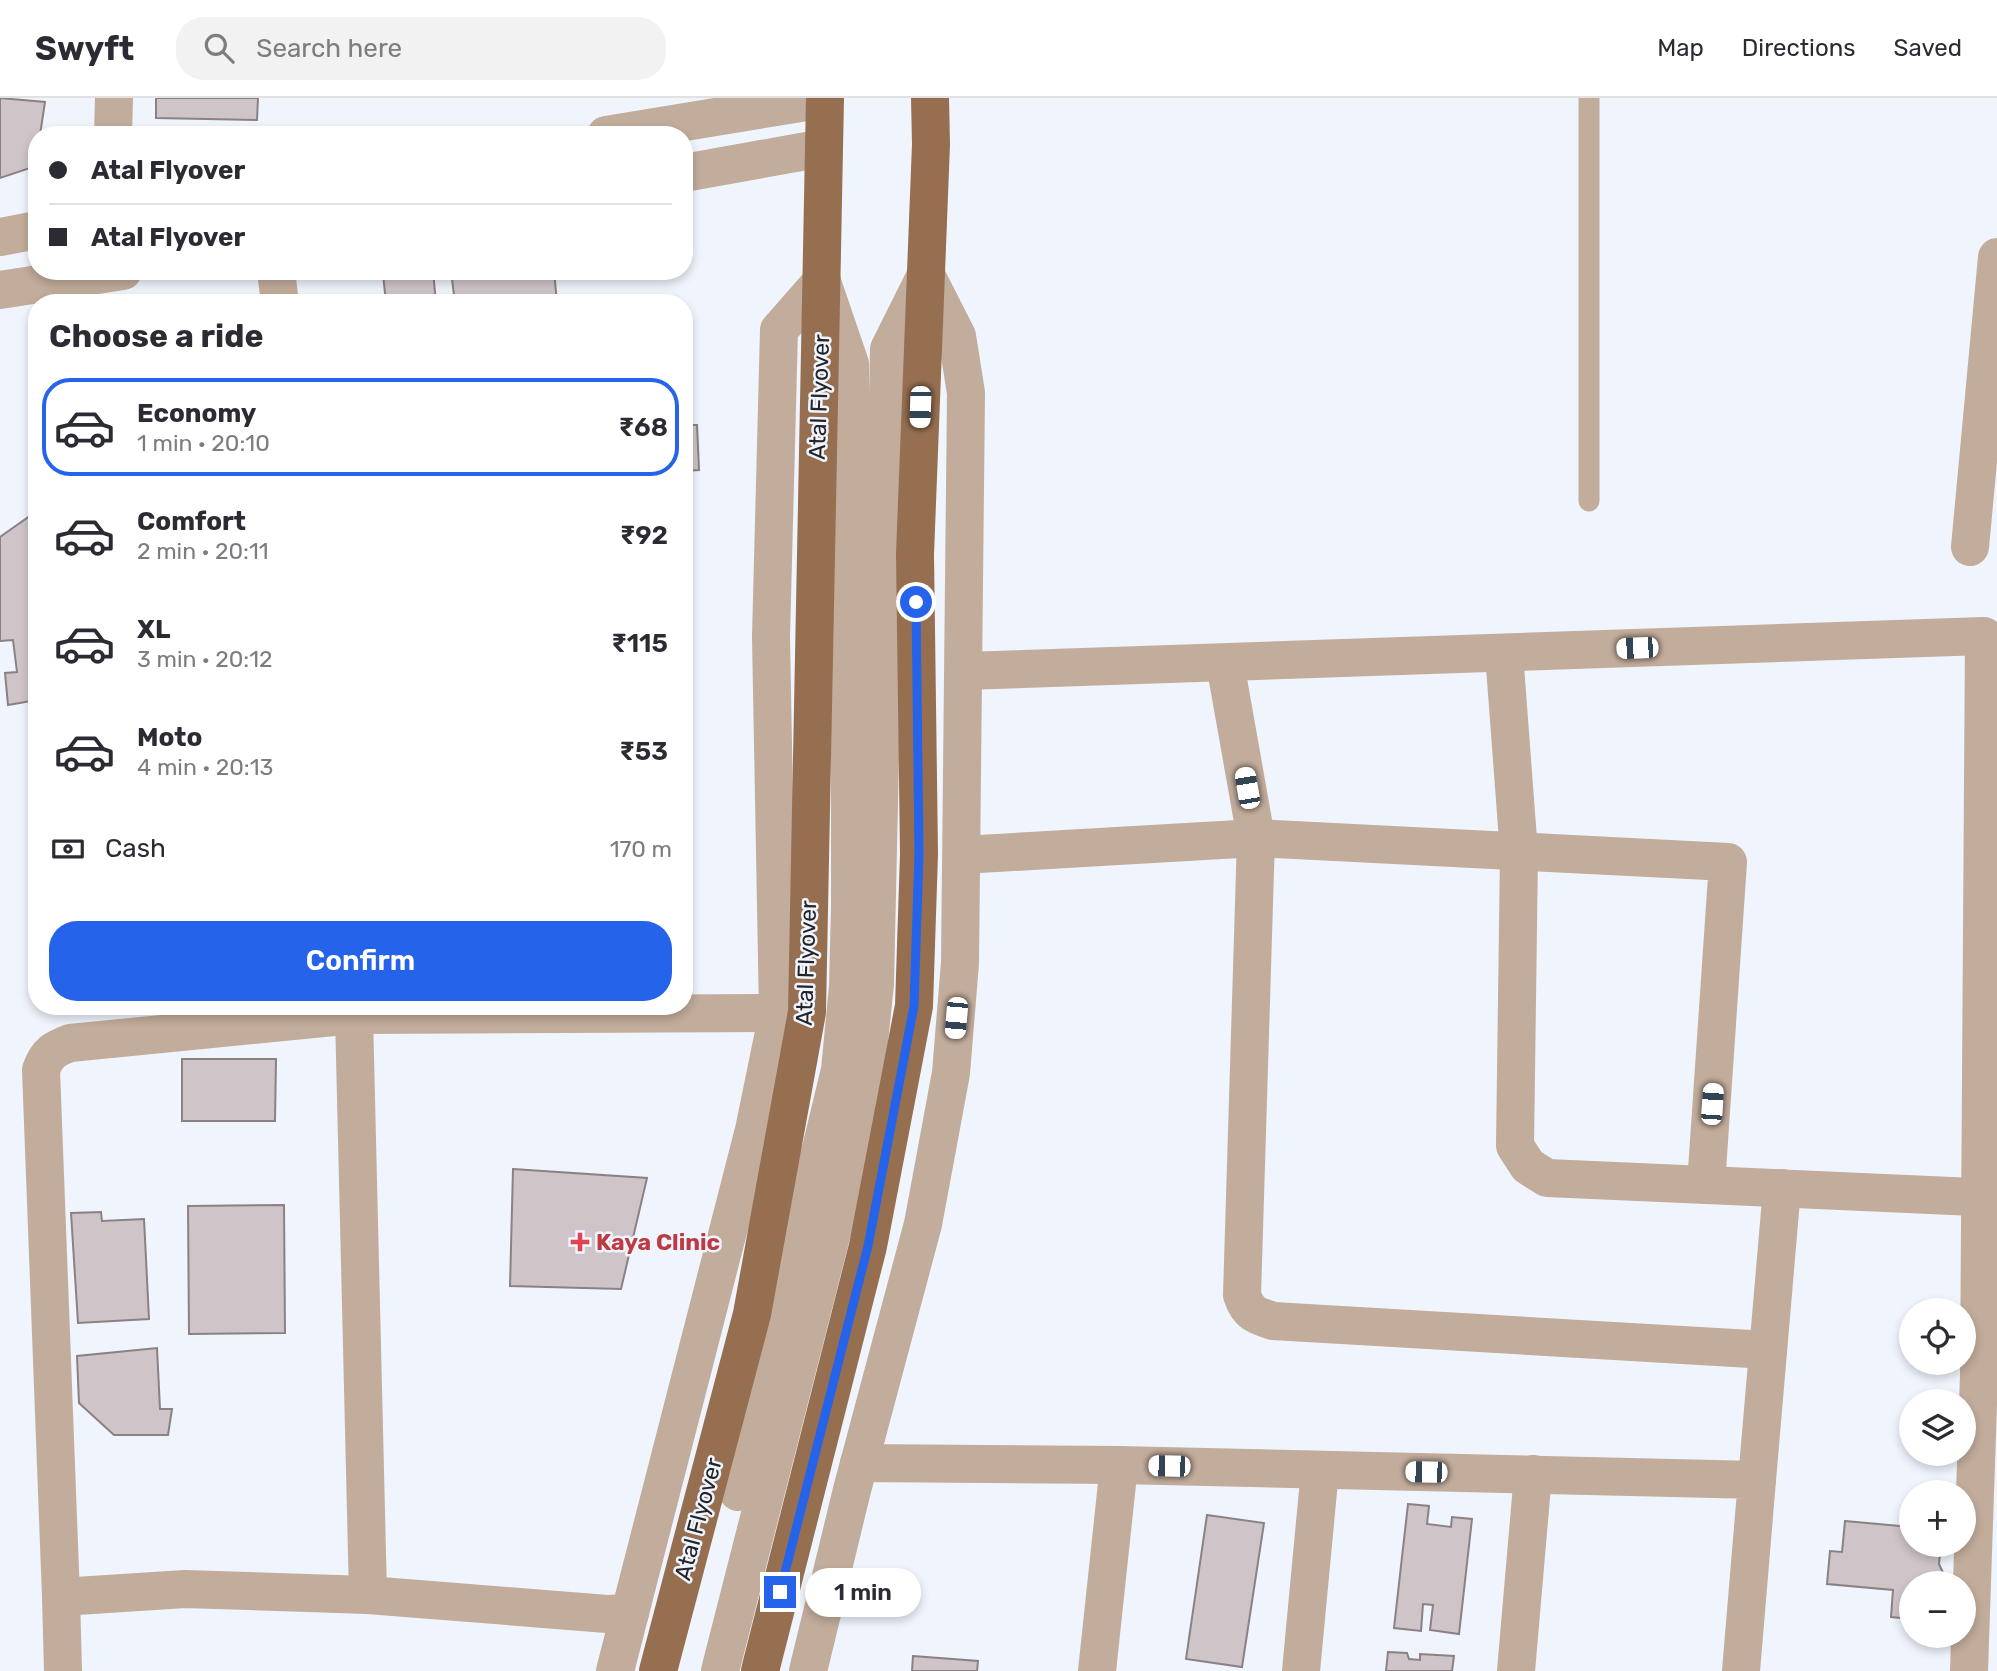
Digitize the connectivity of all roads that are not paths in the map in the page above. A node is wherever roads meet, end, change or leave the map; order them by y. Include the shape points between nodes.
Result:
1 (114, 98) edge
2 (825, 98) edge
3 (930, 98) edge
4 (1589, 98) edge
5 (113, 126) edge
6 (659, 126) edge
7 (824, 148) junction
8 (693, 171) edge
9 (28, 232) edge
10 (0, 237) edge
11 (1997, 257) edge
12 (926, 275) junction
13 (61, 280) edge
14 (822, 281) junction
15 (0, 290) edge
16 (1589, 501) dead end
17 (1970, 547) dead end
18 (1504, 653) junction
19 (1225, 663) junction
20 (964, 671) junction
21 (1256, 838) junction
22 (1519, 853) junction
23 (962, 855) junction
24 (693, 1013) edge
25 (778, 1013) junction
26 (354, 1015) joint
27 (1706, 1185) junction
28 (1783, 1188) junction
29 (1989, 1198) edge
30 (1768, 1350) junction
31 (859, 1463) junction
32 (1119, 1465) junction
33 (1320, 1470) junction
34 (1533, 1474) junction
35 (1757, 1480) junction
36 (368, 1595) junction
37 (61, 1597) junction
38 (630, 1613) junction
39 (63, 1671) edge
40 (615, 1671) edge
41 (658, 1671) edge
42 (695, 1671) edge
43 (720, 1671) edge
44 (760, 1671) edge
45 (808, 1671) edge
46 (1097, 1671) edge
47 (1301, 1671) edge
48 (1516, 1671) edge
49 (1741, 1671) edge
50 (1969, 1671) edge

1 - 5 street
2 - 6 street
2 - 7 main road, Atal Flyover
3 - 12 main road
4 - 16 lane
7 - 8 street
7 - 14 main road, Atal Flyover
9 - 10 street
11 - 17 street
12 - 20 street via 957,336 966,393
12 - 43 street via 889,349 875,984 865,1080 842,1193
12 - 44 main road via 915,554 919,854 914,1006 868,1246
13 - 15 street
14 - 25 street via 779,330 771,637
14 - 41 main road, Atal Flyover via 807,1012 752,1314
14 - 42 street via 850,364 848,986 840,1070
18 - 19 street
18 - 22 street
18 - 29 street via 1984,636
19 - 20 street
19 - 21 street
20 - 23 street
21 - 22 street
21 - 23 street
21 - 30 street via 1242,1295 1247,1308 1273,1321
22 - 27 street via 1516,1146 1528,1166 1547,1178
22 - 27 street via 1728,862
23 - 31 street via 951,1073 923,1224
24 - 25 street
25 - 38 street via 754,1130
26 - 36 street
26 - 37 street via 70,1044 46,1055 41,1070
27 - 28 street
28 - 29 street
28 - 30 street
29 - 50 street
30 - 35 street
31 - 32 street
31 - 45 street
32 - 33 street
32 - 46 street
33 - 34 street
33 - 47 street
34 - 35 street
34 - 48 street
35 - 49 street
36 - 37 street via 185,1590
36 - 38 street
37 - 39 street
38 - 40 street

